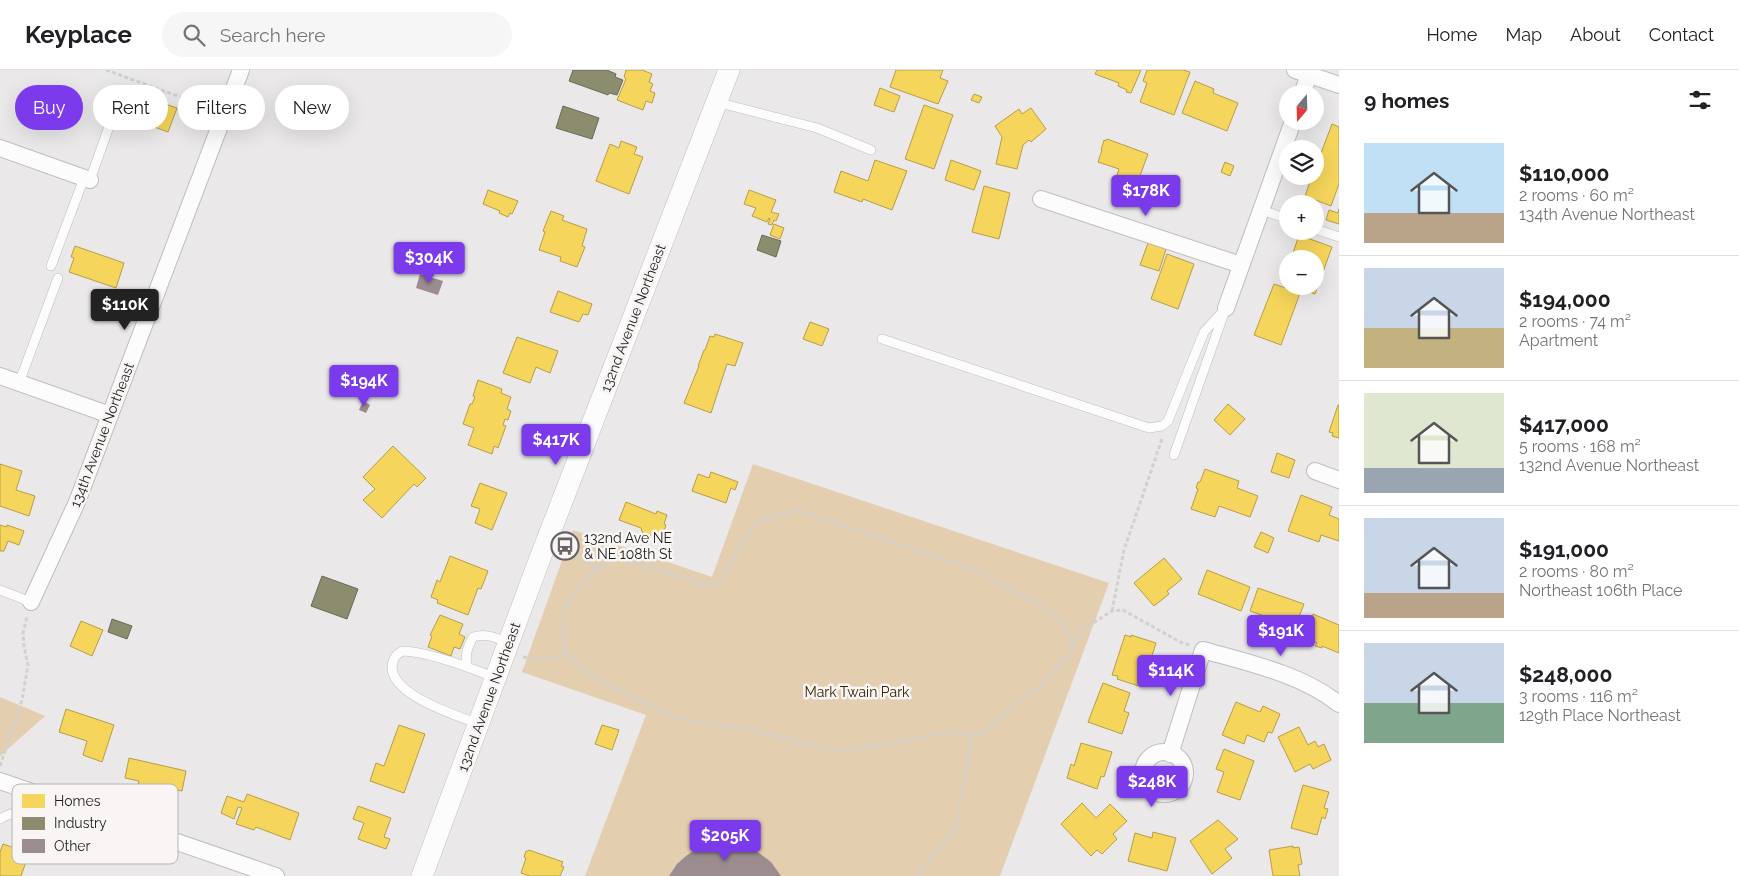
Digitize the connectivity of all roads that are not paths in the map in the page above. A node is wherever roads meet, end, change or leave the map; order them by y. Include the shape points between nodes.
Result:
1 (241, 70) edge
2 (729, 70) edge
3 (1302, 72) edge
4 (1302, 85) edge
5 (1339, 85) edge
6 (716, 102) junction
7 (106, 130) edge
8 (1289, 130) edge
9 (0, 148) edge
10 (871, 150) dead end
11 (87, 179) junction
12 (1041, 199) dead end
13 (1261, 210) junction
14 (1279, 216) edge
15 (1324, 232) edge
16 (1339, 237) edge
17 (1241, 265) junction
18 (52, 266) dead end
19 (58, 278) dead end
20 (1226, 308) junction
21 (882, 339) dead end
22 (0, 376) edge
23 (19, 383) junction
24 (110, 415) junction
25 (1174, 455) dead end
26 (1315, 472) dead end
27 (1339, 480) edge
28 (0, 590) edge
29 (31, 602) joint
30 (508, 646) junction
31 (467, 667) junction
32 (496, 678) junction
33 (1339, 704) edge
34 (479, 724) junction
35 (1170, 754) dead end
36 (0, 781) edge
37 (12, 785) edge
38 (12, 812) edge
39 (0, 818) edge
40 (178, 842) edge
41 (276, 876) edge
42 (422, 876) edge

1 - 24 street, 134th Avenue Northeast
2 - 6 street, 132nd Avenue Northeast
3 - 4 street
3 - 5 street
6 - 10 lane via 817,128
6 - 30 street, 132nd Avenue Northeast
7 - 11 lane
8 - 13 street
9 - 11 street
11 - 18 lane
12 - 17 street
13 - 14 lane
13 - 17 street
15 - 16 lane
17 - 20 street
19 - 23 lane
20 - 21 lane via 1204,332 1168,421 1162,426 1149,428
20 - 25 lane
22 - 23 street
23 - 24 street
24 - 29 street, 134th Avenue Northeast via 77,502
26 - 27 street
28 - 29 lane
30 - 31 lane via 487,635 473,637 468,646
30 - 32 street, 132nd Avenue Northeast
31 - 32 lane
31 - 34 lane via 413,651 402,651 394,659 392,670 397,682 411,694
32 - 34 street, 132nd Avenue Northeast
33 - 35 street via 1326,693 1275,671 1203,650
34 - 42 street, 132nd Avenue Northeast
36 - 37 street
38 - 39 lane
40 - 41 street

